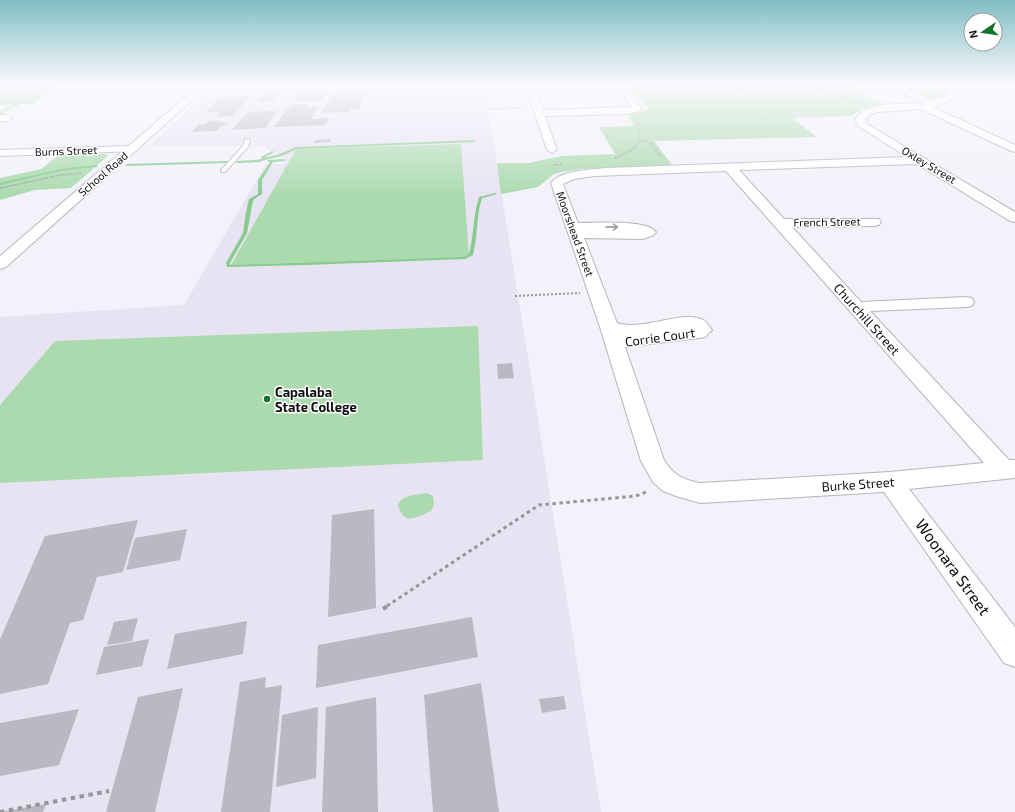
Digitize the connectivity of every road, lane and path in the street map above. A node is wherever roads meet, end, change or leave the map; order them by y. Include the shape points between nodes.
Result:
1 (163, 122) edge
2 (543, 122) edge
3 (638, 122) edge
4 (861, 122) edge
5 (961, 122) edge
6 (1015, 136) edge
7 (996, 139) junction
8 (247, 140) dead end
9 (640, 140) junction
10 (1015, 148) edge
11 (132, 149) junction
12 (552, 150) dead end
13 (0, 153) edge
14 (614, 158) dead end
15 (921, 160) junction
16 (567, 164) dead end
17 (554, 165) dead end
18 (730, 168) junction
19 (672, 169) junction
20 (223, 171) dead end
21 (86, 173) dead end
22 (0, 188) edge
23 (1015, 218) edge
24 (874, 222) dead end
25 (781, 223) junction
26 (0, 264) edge
27 (583, 293) dead end
28 (515, 296) dead end
29 (966, 302) dead end
30 (856, 307) junction
31 (1010, 469) edge
32 (890, 482) junction
33 (649, 491) dead end
34 (700, 493) joint
35 (383, 609) dead end
36 (1015, 652) edge
37 (109, 791) dead end
38 (0, 812) edge

1 - 11 street, School Road
2 - 12 street
3 - 9 path
4 - 15 street, Oxley Street via 862,125
5 - 7 street
6 - 7 street
7 - 10 street
8 - 20 lane via 246,146
9 - 14 path via 634,149
9 - 19 path via 649,142
11 - 13 street, Burns Street
11 - 26 street, School Road
15 - 18 street, Moorshead Street
15 - 23 street, Oxley Street
16 - 17 path
18 - 19 street, Moorshead Street
18 - 25 street, Churchill Street
19 - 34 street, Moorshead Street via 606,172 559,180 557,183 658,472 668,483
21 - 22 path via 61,175
24 - 25 street, French Street
25 - 30 street, Churchill Street
27 - 28 path
29 - 30 street
30 - 31 street, Churchill Street
31 - 32 street, Burke Street
32 - 34 street, Burke Street
32 - 36 street, Woonara Street
33 - 35 path via 636,496 540,505
37 - 38 path

